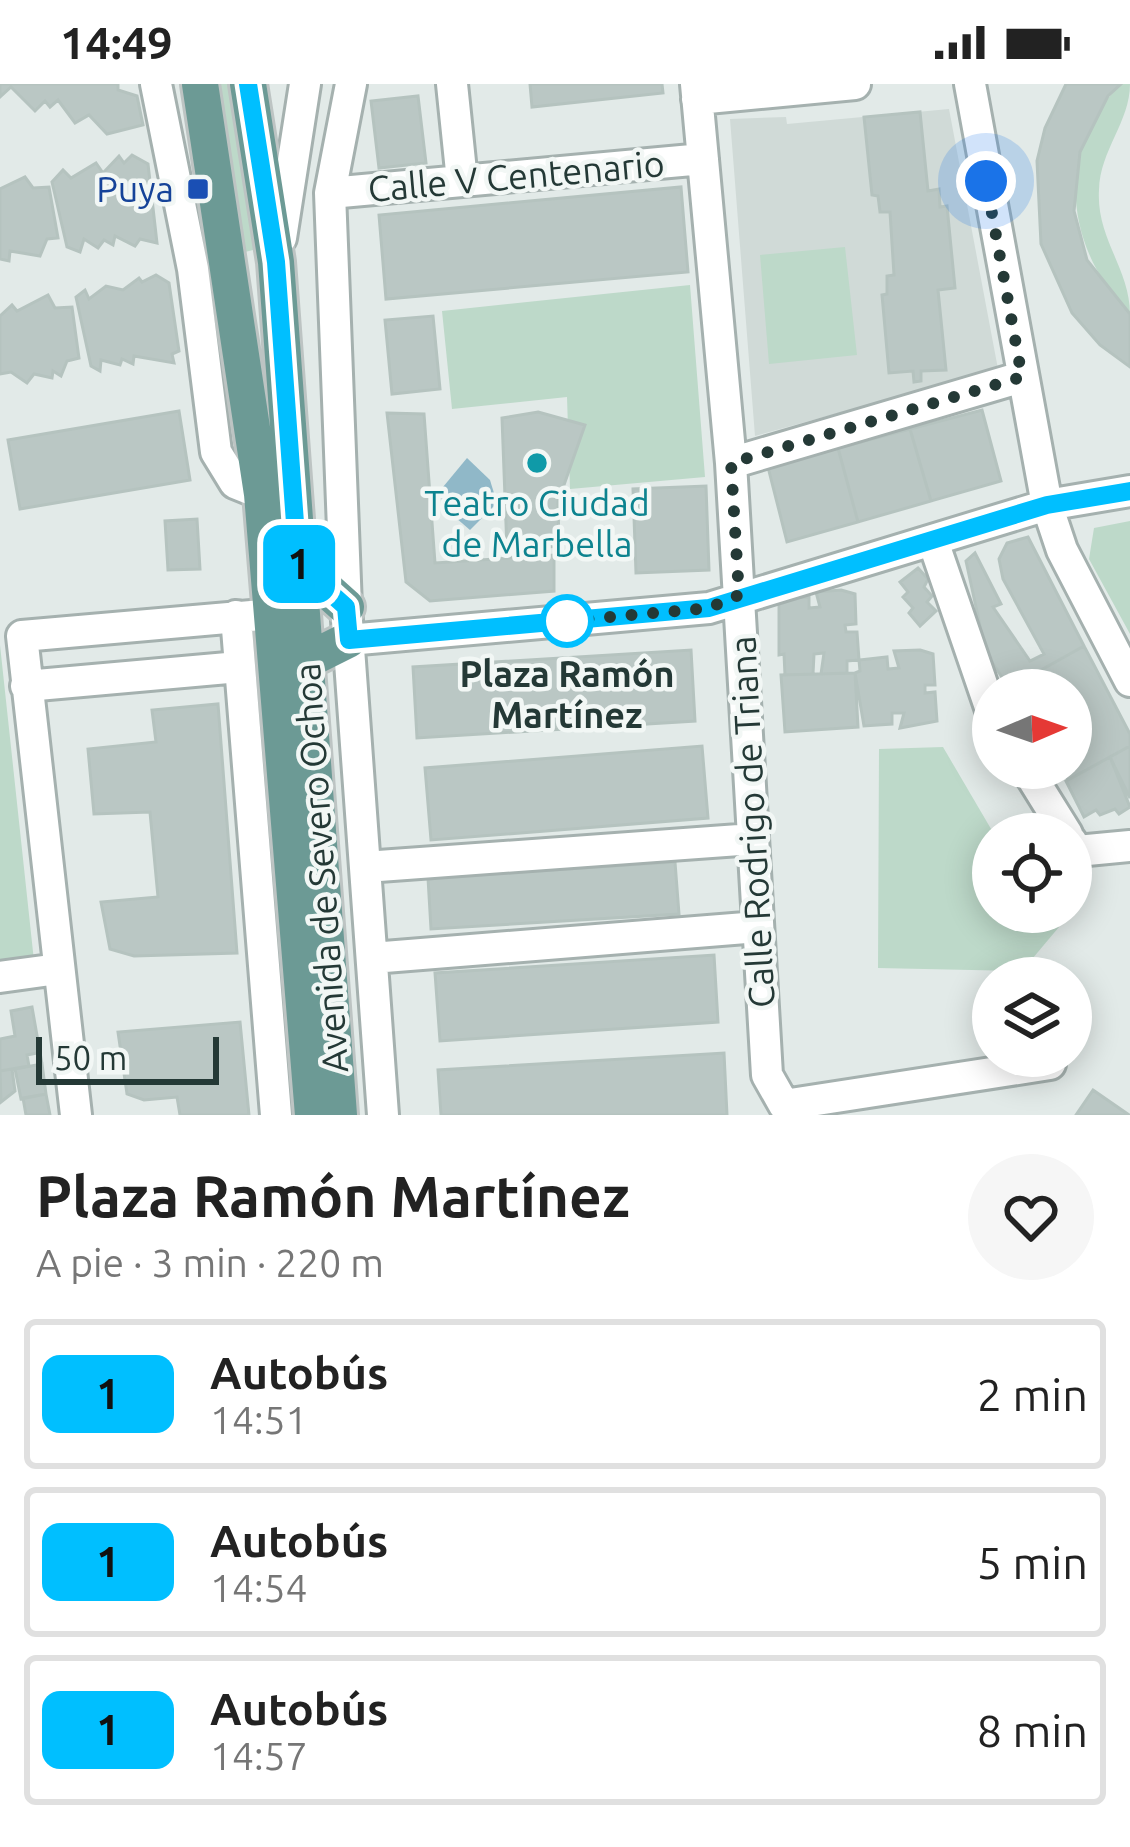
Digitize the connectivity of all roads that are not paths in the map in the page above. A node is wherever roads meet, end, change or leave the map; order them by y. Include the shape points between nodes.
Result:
1 (156, 84) edge
2 (200, 84) edge
3 (248, 84) edge
4 (305, 84) edge
5 (351, 84) edge
6 (452, 84) edge
7 (855, 84) edge
8 (970, 84) edge
9 (697, 92) edge
10 (703, 159) junction
11 (462, 181) junction
12 (330, 193) junction
13 (276, 262) junction
14 (1022, 377) junction
15 (731, 463) junction
16 (1130, 491) edge
17 (262, 494) junction
18 (1047, 505) junction
19 (933, 541) junction
20 (298, 564) junction
21 (739, 595) junction
22 (273, 614) junction
23 (236, 616) junction
24 (347, 623) junction
25 (305, 662) junction
26 (239, 667) junction
27 (977, 669) edge
28 (1130, 681) edge
29 (26, 686) junction
30 (753, 839) junction
31 (1130, 846) edge
32 (1092, 850) edge
33 (365, 867) junction
34 (758, 928) junction
35 (372, 958) junction
36 (58, 969) junction
37 (0, 977) edge
38 (978, 1077) edge
39 (786, 1112) edge
40 (76, 1115) edge
41 (276, 1115) edge
42 (313, 1115) edge
43 (340, 1115) edge
44 (383, 1115) edge

1 - 17 street via 193,269 217,452 235,482
2 - 17 main road, Avenida de Severo Ochoa
3 - 13 main road, Avenida de Severo Ochoa
4 - 13 street, Avenida de Severo Ochoa
5 - 12 street, Avenida de Severo Ochoa
6 - 11 street
7 - 9 street
8 - 14 street
9 - 10 street, Calle Rodrigo de Triana
10 - 11 street, Calle V Centenario
10 - 15 street, Calle Rodrigo de Triana
11 - 12 street, Calle V Centenario
12 - 24 street, Avenida de Severo Ochoa
13 - 20 main road, Avenida de Severo Ochoa
14 - 15 street
14 - 18 street
15 - 21 street, Calle Rodrigo de Triana
16 - 18 street
17 - 22 main road, Avenida de Severo Ochoa
18 - 19 street
18 - 28 street
19 - 21 street
19 - 27 street
20 - 24 main road
20 - 25 main road, Avenida de Severo Ochoa
21 - 24 street via 709,608
21 - 30 street, Calle Rodrigo de Triana
22 - 23 street
22 - 42 main road, Avenida de Severo Ochoa
23 - 26 street, Avenida de Severo Ochoa
23 - 29 street via 22,636
24 - 25 main road
24 - 33 street, Avenida de Severo Ochoa
25 - 43 main road, Avenida de Severo Ochoa
26 - 29 street
26 - 41 street, Avenida de Severo Ochoa
29 - 36 street
30 - 33 street
30 - 34 street, Calle Rodrigo de Triana
31 - 32 street
33 - 35 street, Avenida de Severo Ochoa
34 - 35 street
34 - 39 street, Calle Rodrigo de Triana via 767,1075
35 - 44 street, Avenida de Severo Ochoa
36 - 37 street
36 - 40 street
38 - 39 street

